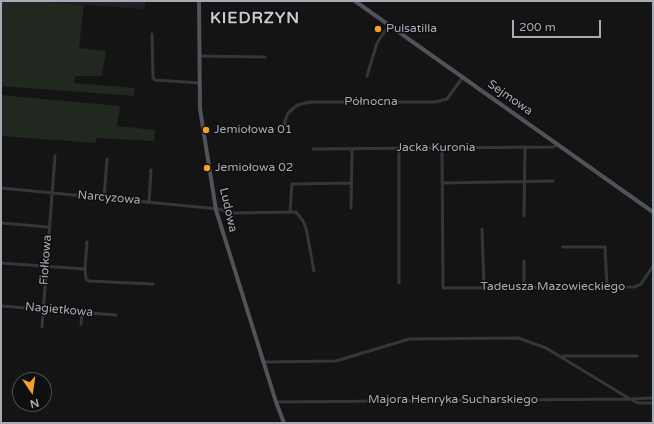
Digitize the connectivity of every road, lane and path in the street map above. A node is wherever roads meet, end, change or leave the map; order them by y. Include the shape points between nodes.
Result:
1 (199, 1) edge
2 (355, 1) edge
3 (389, 25) junction
4 (152, 34) dead end
5 (199, 56) junction
6 (265, 57) dead end
7 (367, 76) dead end
8 (463, 77) junction
9 (199, 83) junction
10 (285, 129) dead end
11 (558, 144) junction
12 (525, 147) junction
13 (399, 148) junction
14 (442, 148) junction
15 (313, 149) dead end
16 (352, 149) junction
17 (55, 156) dead end
18 (107, 159) dead end
19 (151, 170) dead end
20 (525, 181) junction
21 (553, 181) dead end
22 (352, 183) junction
23 (442, 183) junction
24 (1, 188) edge
25 (52, 193) junction
26 (104, 198) junction
27 (149, 202) junction
28 (351, 208) dead end
29 (216, 210) junction
30 (290, 212) junction
31 (653, 212) edge
32 (524, 216) dead end
33 (1, 223) edge
34 (48, 227) junction
35 (482, 229) dead end
36 (87, 242) dead end
37 (563, 247) dead end
38 (524, 261) dead end
39 (1, 263) edge
40 (653, 266) edge
41 (45, 267) junction
42 (85, 269) junction
43 (314, 271) dead end
44 (399, 283) dead end
45 (153, 284) dead end
46 (484, 287) junction
47 (524, 287) junction
48 (607, 287) junction
49 (1, 306) edge
50 (43, 309) junction
51 (82, 312) junction
52 (116, 315) dead end
53 (81, 324) dead end
54 (42, 327) dead end
55 (562, 356) junction
56 (637, 356) dead end
57 (263, 362) junction
58 (653, 398) edge
59 (630, 399) junction
60 (276, 402) junction
61 (653, 403) edge
62 (285, 423) edge

1 - 5 main road, Ludowa
2 - 3 main road, Sejmowa
3 - 7 street via 377,43
3 - 8 main road, Sejmowa
4 - 9 street via 153,78
5 - 6 street
5 - 9 main road, Ludowa
8 - 10 street, Północna via 447,99 435,102 306,103 296,106 288,113
8 - 11 main road, Sejmowa
9 - 29 main road, Ludowa via 200,109
11 - 12 street, Jacka Kuronia via 554,147
11 - 31 main road, Sejmowa
12 - 14 street, Jacka Kuronia
12 - 20 street
13 - 14 street, Jacka Kuronia
13 - 16 street, Jacka Kuronia
13 - 44 street
14 - 23 street
15 - 16 street, Jacka Kuronia
16 - 22 street
17 - 25 street, Fiołkowa
18 - 26 street
19 - 27 street
20 - 21 street
20 - 23 street
20 - 32 street
22 - 28 street
22 - 30 street via 292,184
23 - 46 street, Tadeusza Mazowieckiego via 443,288
24 - 25 street, Narcyzowa
25 - 26 street, Narcyzowa
25 - 34 street, Fiołkowa
26 - 27 street, Narcyzowa
27 - 29 street, Narcyzowa
29 - 30 street, Narcyzowa via 234,213
29 - 57 main road, Ludowa
30 - 43 street via 296,212 305,223
33 - 34 street
34 - 41 street, Fiołkowa
35 - 46 street
36 - 42 street
37 - 48 street via 604,247
38 - 47 street
39 - 41 street
40 - 48 street, Tadeusza Mazowieckiego via 639,285
41 - 42 street
41 - 50 street, Fiołkowa
42 - 45 street via 85,276 90,281
46 - 47 street, Tadeusza Mazowieckiego
47 - 48 street, Tadeusza Mazowieckiego
49 - 50 street, Nagietkowa
50 - 51 street, Nagietkowa
50 - 54 street, Fiołkowa
51 - 52 street, Nagietkowa
51 - 53 street
55 - 56 street
55 - 57 street via 543,346 518,338 419,339 407,340 334,361
55 - 59 street
57 - 60 main road, Ludowa
58 - 59 street, Majora Henryka Sucharskiego
59 - 60 street, Majora Henryka Sucharskiego
59 - 61 street, Majora Henryka Sucharskiego via 638,403
60 - 62 main road, Ludowa

